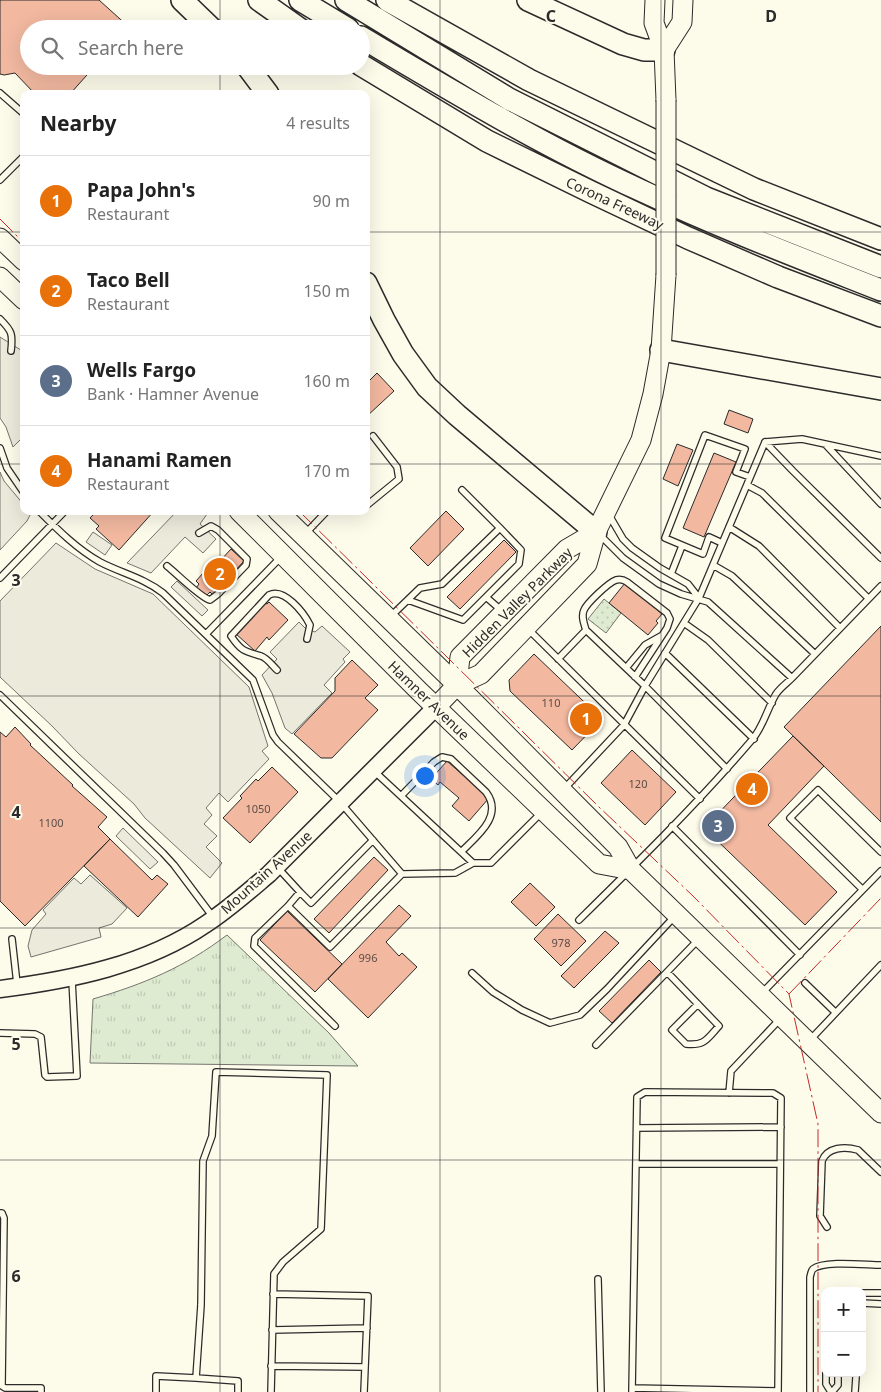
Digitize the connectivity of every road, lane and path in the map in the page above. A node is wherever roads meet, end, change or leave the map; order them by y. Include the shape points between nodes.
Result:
1 (182, 0) edge
2 (259, 0) edge
3 (300, 0) edge
4 (346, 0) edge
5 (387, 0) edge
6 (528, 0) edge
7 (655, 0) edge
8 (683, 0) edge
9 (203, 20) edge
10 (287, 20) edge
11 (333, 20) edge
12 (370, 42) edge
13 (664, 50) junction
14 (370, 70) edge
15 (254, 75) edge
16 (265, 90) edge
17 (0, 93) edge
18 (20, 110) edge
19 (572, 131) junction
20 (20, 160) edge
21 (0, 180) edge
22 (754, 189) junction
23 (0, 238) edge
24 (881, 239) edge
25 (20, 257) edge
26 (881, 267) edge
27 (0, 278) edge
28 (881, 290) edge
29 (370, 291) edge
30 (20, 296) edge
31 (881, 316) edge
32 (0, 320) edge
33 (661, 350) junction
34 (11, 351) dead end
35 (881, 389) edge
36 (373, 436) dead end
37 (766, 442) junction
38 (826, 444) junction
39 (0, 448) edge
40 (881, 456) edge
41 (750, 477) junction
42 (747, 485) junction
43 (20, 487) edge
44 (462, 490) dead end
45 (370, 503) edge
46 (881, 504) edge
47 (608, 511) junction
48 (44, 515) edge
49 (61, 515) edge
50 (243, 515) edge
51 (282, 515) edge
52 (323, 515) edge
53 (53, 524) junction
54 (729, 527) junction
55 (500, 528) junction
56 (596, 532) junction
57 (199, 533) dead end
58 (303, 536) junction
59 (722, 543) junction
60 (682, 546) junction
61 (284, 554) junction
62 (881, 558) edge
63 (713, 565) junction
64 (167, 566) dead end
65 (671, 574) junction
66 (0, 578) edge
67 (881, 586) edge
68 (486, 597) junction
69 (699, 598) junction
70 (868, 598) junction
71 (408, 600) junction
72 (504, 613) junction
73 (388, 619) junction
74 (684, 623) junction
75 (527, 628) junction
76 (840, 628) junction
77 (586, 630) junction
78 (206, 634) junction
79 (662, 636) junction
80 (307, 639) dead end
81 (665, 652) junction
82 (815, 654) junction
83 (558, 658) junction
84 (626, 668) junction
85 (277, 670) dead end
86 (635, 677) junction
87 (792, 678) junction
88 (457, 685) junction
89 (645, 686) junction
90 (0, 695) edge
91 (772, 703) junction
92 (436, 706) junction
93 (624, 725) junction
94 (754, 739) junction
95 (727, 769) junction
96 (373, 770) junction
97 (562, 791) junction
98 (401, 796) junction
99 (700, 799) junction
100 (340, 802) junction
101 (543, 810) junction
102 (672, 826) junction
103 (373, 840) junction
104 (461, 852) junction
105 (881, 852) edge
106 (472, 863) junction
107 (276, 866) junction
108 (631, 870) junction
109 (881, 871) edge
110 (402, 874) junction
111 (862, 889) junction
112 (300, 892) junction
113 (288, 906) junction
114 (677, 915) junction
115 (214, 918) junction
116 (579, 920) dead end
117 (701, 938) junction
118 (12, 939) dead end
119 (800, 955) junction
120 (881, 965) edge
121 (667, 972) junction
122 (472, 973) dead end
123 (72, 978) junction
124 (805, 983) dead end
125 (18, 987) junction
126 (0, 989) edge
127 (760, 995) junction
128 (698, 1004) junction
129 (836, 1012) junction
130 (780, 1014) junction
131 (335, 1026) dead end
132 (0, 1033) edge
133 (808, 1042) junction
134 (596, 1045) dead end
135 (729, 1093) junction
136 (881, 1113) edge
137 (781, 1127) junction
138 (637, 1128) junction
139 (636, 1164) junction
140 (780, 1164) junction
141 (881, 1172) edge
142 (0, 1213) edge
143 (827, 1227) dead end
144 (881, 1265) edge
145 (598, 1279) dead end
146 (866, 1293) edge
147 (881, 1293) edge
148 (273, 1294) junction
149 (866, 1303) edge
150 (881, 1304) edge
151 (366, 1328) junction
152 (272, 1330) junction
153 (272, 1366) junction
154 (365, 1367) junction
155 (826, 1377) edge
156 (856, 1377) dead end
157 (196, 1378) junction
158 (838, 1378) dead end
159 (632, 1390) edge
160 (778, 1391) edge
161 (41, 1392) edge
162 (156, 1392) edge
163 (238, 1392) edge
164 (271, 1392) edge
165 (364, 1392) edge
166 (601, 1392) edge
167 (810, 1392) edge
168 (832, 1392) edge
169 (854, 1392) edge

1 - 9 highway
2 - 10 highway
3 - 11 highway
4 - 19 highway via 509,99
5 - 22 highway via 529,80
6 - 13 highway via 623,44 644,50
7 - 13 main road, Hidden Valley Parkway via 654,23
8 - 13 main road via 682,22
12 - 28 highway via 566,154 639,190
13 - 33 main road, Hidden Valley Parkway, bridge via 666,275
14 - 31 highway, Corona Freeway via 487,141 591,192 778,277
15 - 16 highway
17 - 18 lane
19 - 22 highway via 600,135 713,187
19 - 26 highway via 706,198
20 - 21 lane
22 - 24 highway
23 - 25 main road
27 - 30 main road
29 - 56 highway via 393,337 427,387
32 - 34 lane via 13,336
33 - 35 highway
33 - 47 main road, Hidden Valley Parkway via 641,440
36 - 45 lane via 397,467 399,479
37 - 38 lane via 802,439
37 - 41 lane
37 - 62 lane
38 - 40 lane
38 - 46 lane
39 - 43 lane via 7,468
41 - 42 lane
41 - 60 lane via 736,472 745,449 705,435 665,538
42 - 54 lane
42 - 70 lane via 762,493
44 - 55 lane
47 - 56 main road, Hidden Valley Parkway
47 - 65 lane via 623,539 642,557
48 - 53 lane
49 - 53 lane
50 - 61 main road, Hamner Avenue
51 - 58 main road
52 - 58 lane
53 - 66 lane
53 - 78 lane via 99,561 155,586
54 - 59 lane
54 - 76 lane via 759,546
55 - 68 lane via 521,550 520,564
55 - 71 lane via 442,584 420,588
56 - 69 lane via 623,558 660,584
56 - 72 main road, Hidden Valley Parkway via 567,549
56 - 75 main road, Hidden Valley Parkway via 586,564
57 - 64 lane via 211,526 218,530 247,559 246,565 210,600
58 - 73 main road
59 - 60 lane via 709,537 703,554
59 - 63 lane
60 - 65 lane
61 - 78 lane
61 - 92 main road, Hamner Avenue
63 - 69 lane
63 - 82 lane via 732,576
65 - 69 lane via 688,584
67 - 70 lane
68 - 71 lane via 463,620
68 - 72 lane
69 - 74 lane
69 - 87 lane via 708,602
70 - 76 lane
71 - 73 lane
72 - 88 main road, Hidden Valley Parkway via 460,657
73 - 88 main road
74 - 81 lane
74 - 91 lane via 708,640
75 - 83 lane
75 - 88 main road, Hidden Valley Parkway via 481,674
76 - 82 lane
77 - 79 lane via 583,613 586,606 615,580 623,580 669,615 669,623
77 - 83 lane
77 - 84 lane
78 - 100 lane via 256,683 278,742
79 - 84 lane via 645,645
79 - 86 lane
80 - 85 lane via 310,625 304,614 282,594 269,595 231,636 242,649 262,656
81 - 89 lane
81 - 94 lane
82 - 87 lane
83 - 93 lane
84 - 86 lane
86 - 89 lane
87 - 91 lane
88 - 92 main road
88 - 97 main road
89 - 93 lane
89 - 95 lane
90 - 115 lane via 163,853
91 - 94 lane
92 - 96 main road, Mountain Avenue
92 - 101 main road, Hamner Avenue
93 - 97 lane
93 - 99 lane
94 - 95 lane
95 - 99 lane
96 - 98 lane
96 - 100 main road, Mountain Avenue
97 - 108 main road via 618,847
98 - 104 lane
98 - 104 lane via 434,762 442,757 451,759 486,792 493,806 490,819
99 - 102 lane
100 - 103 lane
100 - 107 main road, Mountain Avenue
101 - 106 lane via 491,863
101 - 108 main road, Hamner Avenue via 599,864
102 - 108 lane
102 - 119 lane
103 - 110 lane
103 - 112 lane via 311,902
104 - 106 lane
105 - 111 lane via 818,790 790,818
106 - 110 lane via 455,873
107 - 112 lane
107 - 115 main road, Mountain Avenue
108 - 114 main road
108 - 116 lane
109 - 111 lane
110 - 113 lane via 330,947
111 - 119 lane
112 - 113 lane
113 - 131 lane via 255,938 254,946
114 - 117 main road
114 - 122 lane via 580,1015 550,1023 493,992
115 - 123 main road, Mountain Avenue via 164,947 123,964
117 - 121 lane
117 - 127 main road
118 - 125 lane
119 - 127 lane
120 - 129 lane
121 - 128 lane
121 - 134 lane
123 - 125 main road, Mountain Avenue
123 - 132 lane via 77,1076 47,1078 41,1037
124 - 129 lane
125 - 126 main road, Mountain Avenue
127 - 130 main road
128 - 128 lane via 719,1026 706,1041 698,1045 686,1044 672,1030
129 - 133 lane
130 - 133 main road
130 - 135 lane via 731,1071
133 - 136 main road
135 - 137 lane via 773,1093 781,1098
135 - 138 lane via 645,1092 637,1097
137 - 138 lane
137 - 140 lane
138 - 139 lane
139 - 140 lane
139 - 159 lane
140 - 160 lane
141 - 143 lane via 858,1150 830,1150 826,1153 822,1161 820,1216
142 - 161 lane via 4,1218 2,1386 41,1388
144 - 167 lane via 827,1264 812,1272
145 - 166 lane
146 - 147 lane
148 - 151 lane via 368,1296
148 - 152 lane
148 - 157 lane via 274,1274 321,1229 327,1075 216,1072 212,1136 203,1161 201,1305
149 - 150 lane
151 - 152 lane
151 - 154 lane
152 - 153 lane
153 - 154 lane
153 - 164 lane
154 - 165 lane
155 - 168 lane via 826,1384
156 - 169 lane
157 - 162 lane via 156,1376
157 - 163 lane via 238,1381
158 - 168 lane via 838,1385
159 - 160 lane

